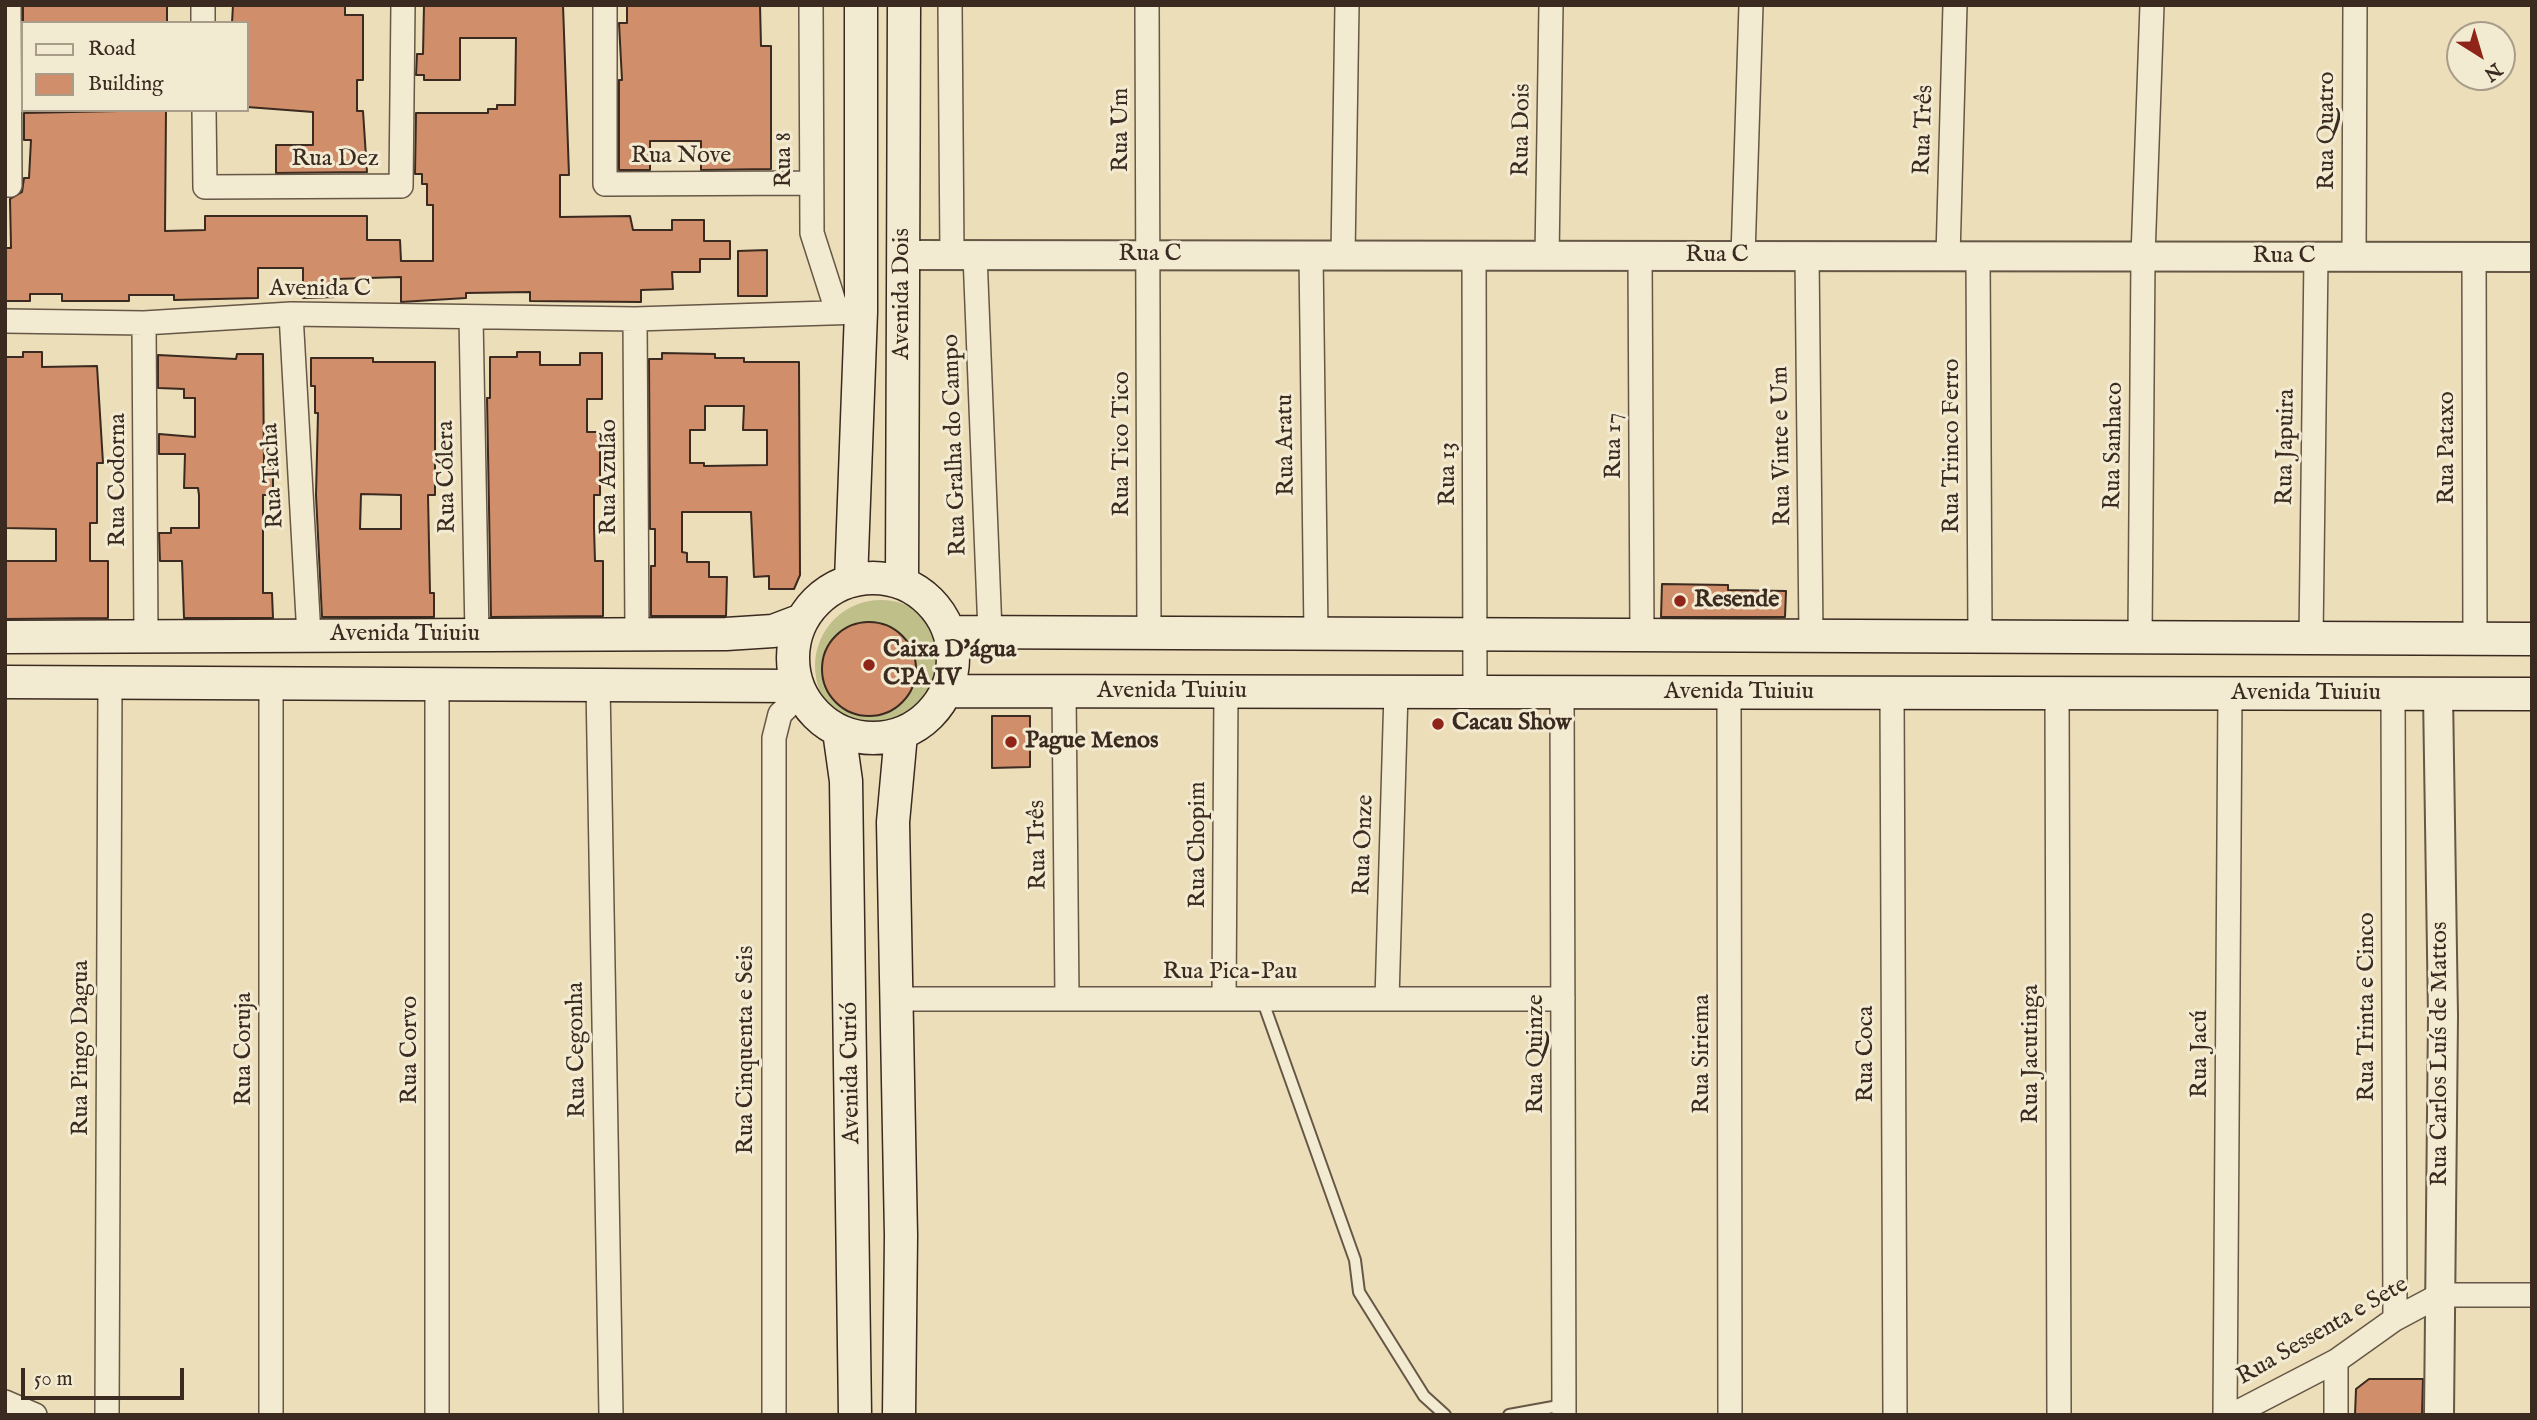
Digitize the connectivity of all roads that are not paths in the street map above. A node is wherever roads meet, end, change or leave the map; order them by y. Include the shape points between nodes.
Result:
1 (9, 5) edge
2 (403, 5) edge
3 (604, 5) edge
4 (811, 5) edge
5 (861, 5) edge
6 (904, 5) edge
7 (950, 5) edge
8 (1147, 5) edge
9 (1347, 5) edge
10 (1551, 5) edge
11 (1751, 5) edge
12 (1955, 5) edge
13 (2152, 5) edge
14 (2356, 5) edge
15 (204, 112) edge
16 (811, 183) junction
17 (5, 185) edge
18 (903, 255) junction
19 (963, 255) junction
20 (1149, 255) junction
21 (1311, 255) junction
22 (1343, 256) junction
23 (1474, 256) junction
24 (1547, 256) junction
25 (1640, 256) junction
26 (1744, 256) junction
27 (1807, 256) junction
28 (1948, 256) junction
29 (1978, 256) junction
30 (2143, 256) junction
31 (2316, 257) junction
32 (2354, 257) junction
33 (2474, 257) junction
34 (2532, 257) edge
35 (849, 312) junction
36 (291, 314) junction
37 (471, 317) junction
38 (635, 319) junction
39 (5, 321) edge
40 (144, 323) junction
41 (851, 581) junction
42 (902, 582) junction
43 (802, 620) junction
44 (950, 632) junction
45 (990, 632) junction
46 (1149, 633) junction
47 (637, 634) junction
48 (1316, 634) junction
49 (1477, 634) junction
50 (477, 635) junction
51 (1642, 635) junction
52 (309, 636) junction
53 (1811, 636) junction
54 (1980, 636) junction
55 (146, 637) junction
56 (2140, 637) junction
57 (5, 638) edge
58 (2311, 638) junction
59 (2474, 638) junction
60 (2532, 639) edge
61 (5, 682) edge
62 (110, 682) junction
63 (271, 683) junction
64 (437, 684) junction
65 (598, 685) junction
66 (799, 690) junction
67 (947, 691) junction
68 (1064, 692) junction
69 (1226, 692) junction
70 (1396, 692) junction
71 (1475, 692) junction
72 (1562, 693) junction
73 (1729, 693) junction
74 (1892, 693) junction
75 (2057, 693) junction
76 (2230, 694) junction
77 (2393, 694) junction
78 (2438, 694) junction
79 (2532, 694) edge
80 (839, 731) junction
81 (901, 734) junction
82 (897, 999) junction
83 (1068, 999) junction
84 (1224, 999) junction
85 (1262, 999) junction
86 (1387, 999) junction
87 (1563, 999) junction
88 (2440, 1295) junction
89 (2532, 1295) edge
90 (2395, 1320) junction
91 (2336, 1360) junction
92 (5, 1402) edge
93 (1564, 1410) edge
94 (35, 1415) edge
95 (107, 1415) edge
96 (271, 1415) edge
97 (437, 1415) edge
98 (611, 1415) edge
99 (774, 1415) edge
100 (855, 1415) edge
101 (899, 1415) edge
102 (1445, 1415) edge
103 (1509, 1415) edge
104 (1730, 1415) edge
105 (1895, 1415) edge
106 (2059, 1415) edge
107 (2225, 1415) edge
108 (2232, 1415) edge
109 (2336, 1415) edge
110 (2439, 1415) edge

1 - 17 street via 10,185
2 - 15 street, Rua Dez via 401,186 205,187
3 - 16 street, Rua Nove via 605,184
4 - 16 street, Rua 8
5 - 35 main road, Avenida Dois
6 - 18 main road, Avenida Dois
7 - 19 street
8 - 20 street, Rua Um
9 - 22 street
10 - 24 street, Rua Dois
11 - 26 street
12 - 28 street, Rua Três
13 - 30 street
14 - 32 street, Rua Quatro
16 - 35 street, Rua 8 via 812,233
18 - 19 street, Rua C
18 - 42 main road, Avenida Dois
19 - 20 street, Rua C
19 - 45 street, Rua Gralha do Campo
20 - 21 street, Rua C
20 - 46 street, Rua Tico Tico
21 - 22 street, Rua C
21 - 48 street, Rua Aratu
22 - 23 street, Rua C
23 - 24 street, Rua C
23 - 49 street, Rua 13
24 - 25 street, Rua C
25 - 26 street, Rua C
25 - 51 street, Rua 17
26 - 27 street, Rua C
27 - 28 street, Rua C
27 - 53 street, Rua Vinte e Um
28 - 29 street, Rua C
29 - 30 street, Rua C
29 - 54 street, Rua Trinco Ferro
30 - 31 street, Rua C
30 - 56 street, Rua Sanhaco
31 - 32 street, Rua C
31 - 58 street, Rua Japuira
32 - 33 street, Rua C
33 - 34 street, Rua C
33 - 59 street, Rua Pataxo
35 - 38 street
35 - 41 main road, Avenida Dois
36 - 37 street, Avenida C
36 - 40 street, Avenida C
36 - 52 street, Rua Tacha
37 - 38 street, Avenida C
37 - 50 street, Rua Cólera
38 - 47 street, Rua Azulão
39 - 40 street, Avenida C
40 - 55 street, Rua Codorna
41 - 42 main road
41 - 43 main road via 831,589
42 - 44 main road via 939,611
43 - 47 main road, Avenida Tuiuiu via 773,631
43 - 66 main road via 794,641 793,664
44 - 45 main road
44 - 67 main road via 954,652
45 - 46 main road
46 - 48 main road
47 - 50 main road, Avenida Tuiuiu
48 - 49 main road
49 - 51 main road
49 - 71 street, Rua 13
50 - 52 main road, Avenida Tuiuiu
51 - 53 main road
52 - 55 main road, Avenida Tuiuiu
53 - 54 main road
54 - 56 main road
55 - 57 main road, Avenida Tuiuiu
56 - 58 main road
58 - 59 main road
59 - 60 main road
61 - 62 main road, Avenida Tuiuiu
62 - 63 main road, Avenida Tuiuiu
62 - 95 street, Rua Pingo Dagua
63 - 64 main road, Avenida Tuiuiu
63 - 96 street, Rua Coruja
64 - 65 main road, Avenida Tuiuiu
64 - 97 street, Rua Corvo
65 - 66 main road, Avenida Tuiuiu
65 - 98 street, Rua Cegonha
66 - 80 main road via 817,716
66 - 99 street, Rua Cinquenta e Seis via 780,714 774,738
67 - 68 main road, Avenida Tuiuiu
67 - 81 main road via 920,724
68 - 69 main road, Avenida Tuiuiu
68 - 83 street, Rua Três
69 - 70 main road, Avenida Tuiuiu
69 - 84 street, Rua Chopim
70 - 71 main road, Avenida Tuiuiu
70 - 86 street, Rua Onze
71 - 72 main road, Avenida Tuiuiu
72 - 73 main road, Avenida Tuiuiu
72 - 87 street, Rua Quinze
73 - 74 main road, Avenida Tuiuiu
73 - 104 street, Rua Siriema
74 - 75 main road, Avenida Tuiuiu
74 - 105 street, Rua Coca
75 - 76 main road, Avenida Tuiuiu
75 - 106 street, Rua Jacutinga
76 - 77 main road, Avenida Tuiuiu
76 - 107 street, Rua Jacú
77 - 78 main road, Avenida Tuiuiu
77 - 90 street, Rua Trinta e Cinco
78 - 79 main road, Avenida Tuiuiu
78 - 88 street, Rua Carlos Luís de Mattos via 2443,1016
80 - 81 main road via 859,738
80 - 100 main road, Avenida Curió via 846,782
81 - 82 main road, Avenida Curió via 893,822
82 - 83 street, Rua Pica-Pau
82 - 101 main road, Avenida Curió
83 - 84 street, Rua Pica-Pau
84 - 85 street, Rua Pica-Pau
85 - 86 street, Rua Pica-Pau
85 - 102 lane via 1355,1260 1359,1292 1424,1396
86 - 87 street, Rua Pica-Pau
87 - 93 street, Rua Quinze
88 - 89 street
88 - 90 street, Rua Sessenta e Sete
88 - 110 street, Rua Carlos Luís de Mattos
90 - 91 street, Rua Sessenta e Sete
91 - 108 street, Rua Sessenta e Sete
91 - 109 street
92 - 94 street
93 - 103 lane

